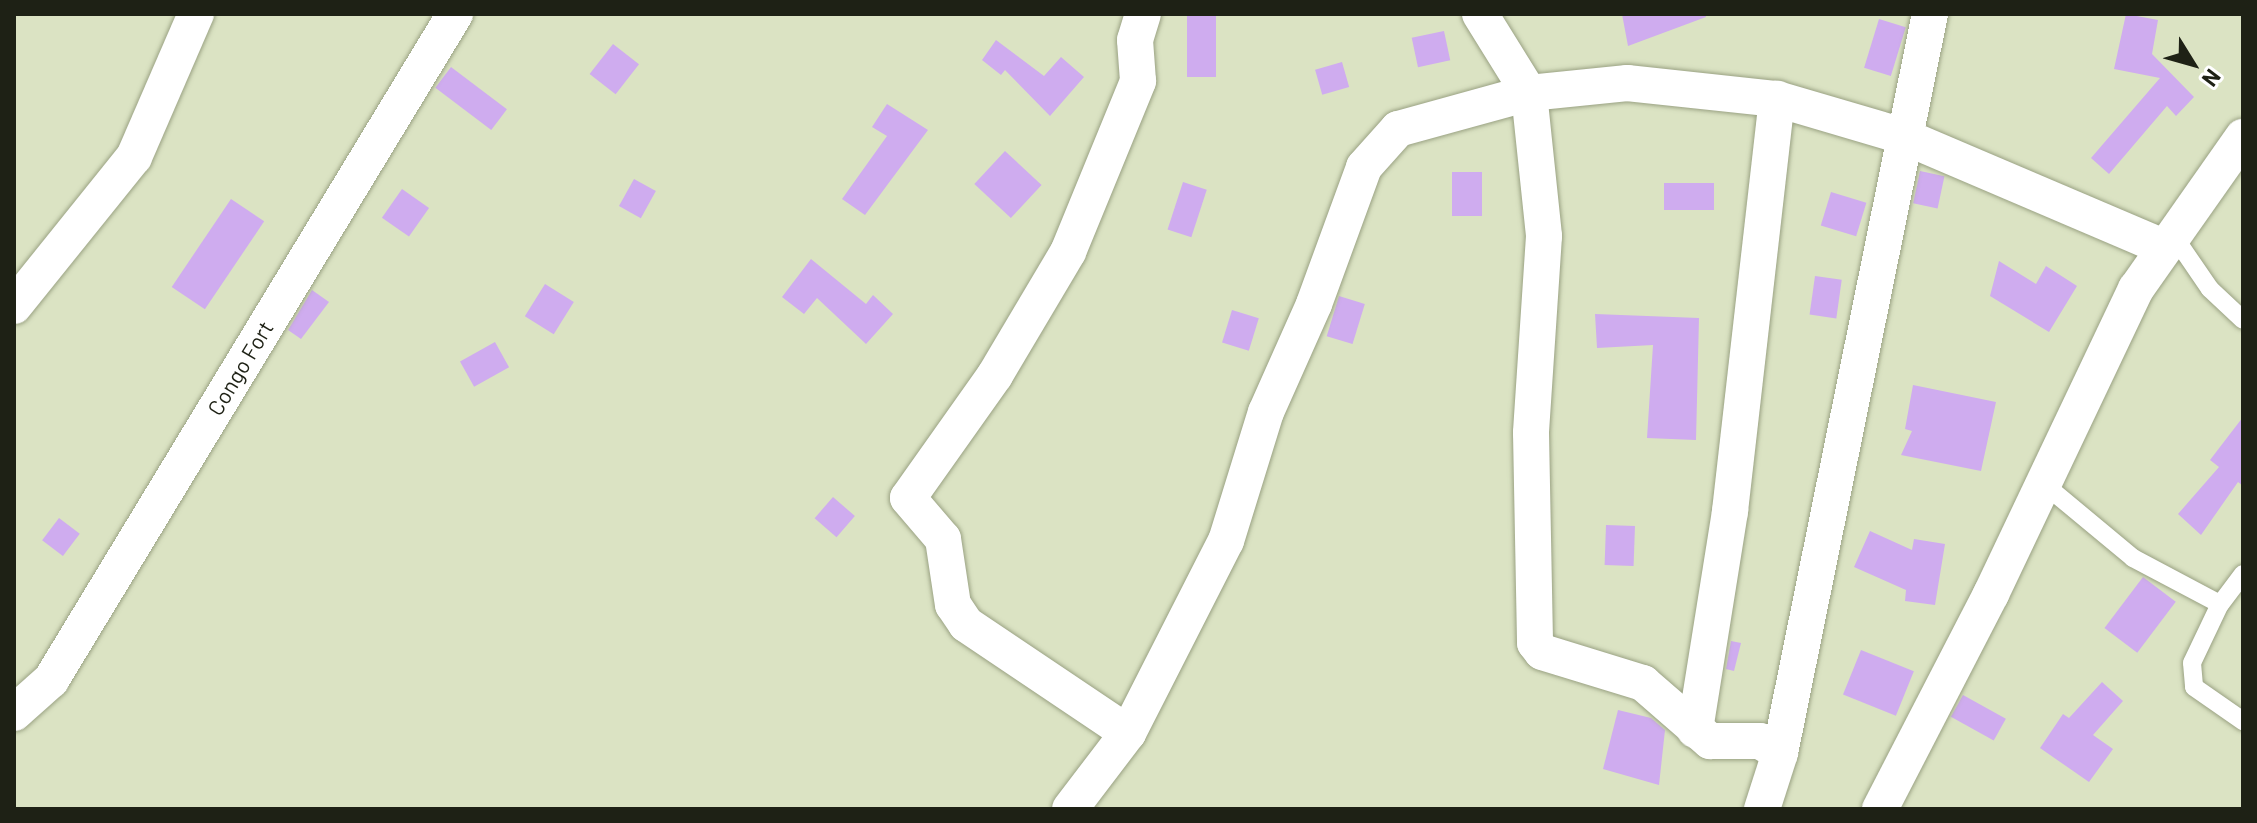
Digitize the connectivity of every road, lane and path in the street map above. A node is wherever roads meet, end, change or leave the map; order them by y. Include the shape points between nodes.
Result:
1 (196, 14) edge
2 (455, 14) edge
3 (1143, 14) edge
4 (1480, 14) edge
5 (1930, 14) edge
6 (1529, 93) junction
7 (1777, 99) junction
8 (1903, 136) junction
9 (2243, 137) edge
10 (2168, 241) junction
11 (14, 306) edge
12 (2243, 320) edge
13 (2044, 484) junction
14 (2243, 574) edge
15 (2220, 604) junction
16 (14, 713) edge
17 (2243, 721) edge
18 (1695, 730) junction
19 (1128, 733) junction
20 (1780, 753) junction
21 (1070, 809) edge
22 (1762, 809) edge
23 (1880, 809) edge

1 - 11 street via 134,157
2 - 16 street, Congo Fort via 51,680
3 - 19 street via 1135,40 1138,81 1068,252 995,375 908,498 943,539 958,616
4 - 6 street
5 - 8 street
6 - 7 street via 1627,83
6 - 18 street via 1544,236 1531,433 1535,643 1542,652 1643,683
6 - 19 street via 1398,129 1364,167 1314,304 1266,412 1226,541
7 - 8 street
7 - 18 street via 1730,511
8 - 10 street
8 - 20 street
9 - 10 street
10 - 12 lane
10 - 13 street via 2092,375
13 - 15 lane via 2133,558
13 - 23 street
14 - 15 lane
15 - 17 lane via 2192,663 2194,687
18 - 20 street via 1710,741 1760,741
19 - 21 street
20 - 22 street

